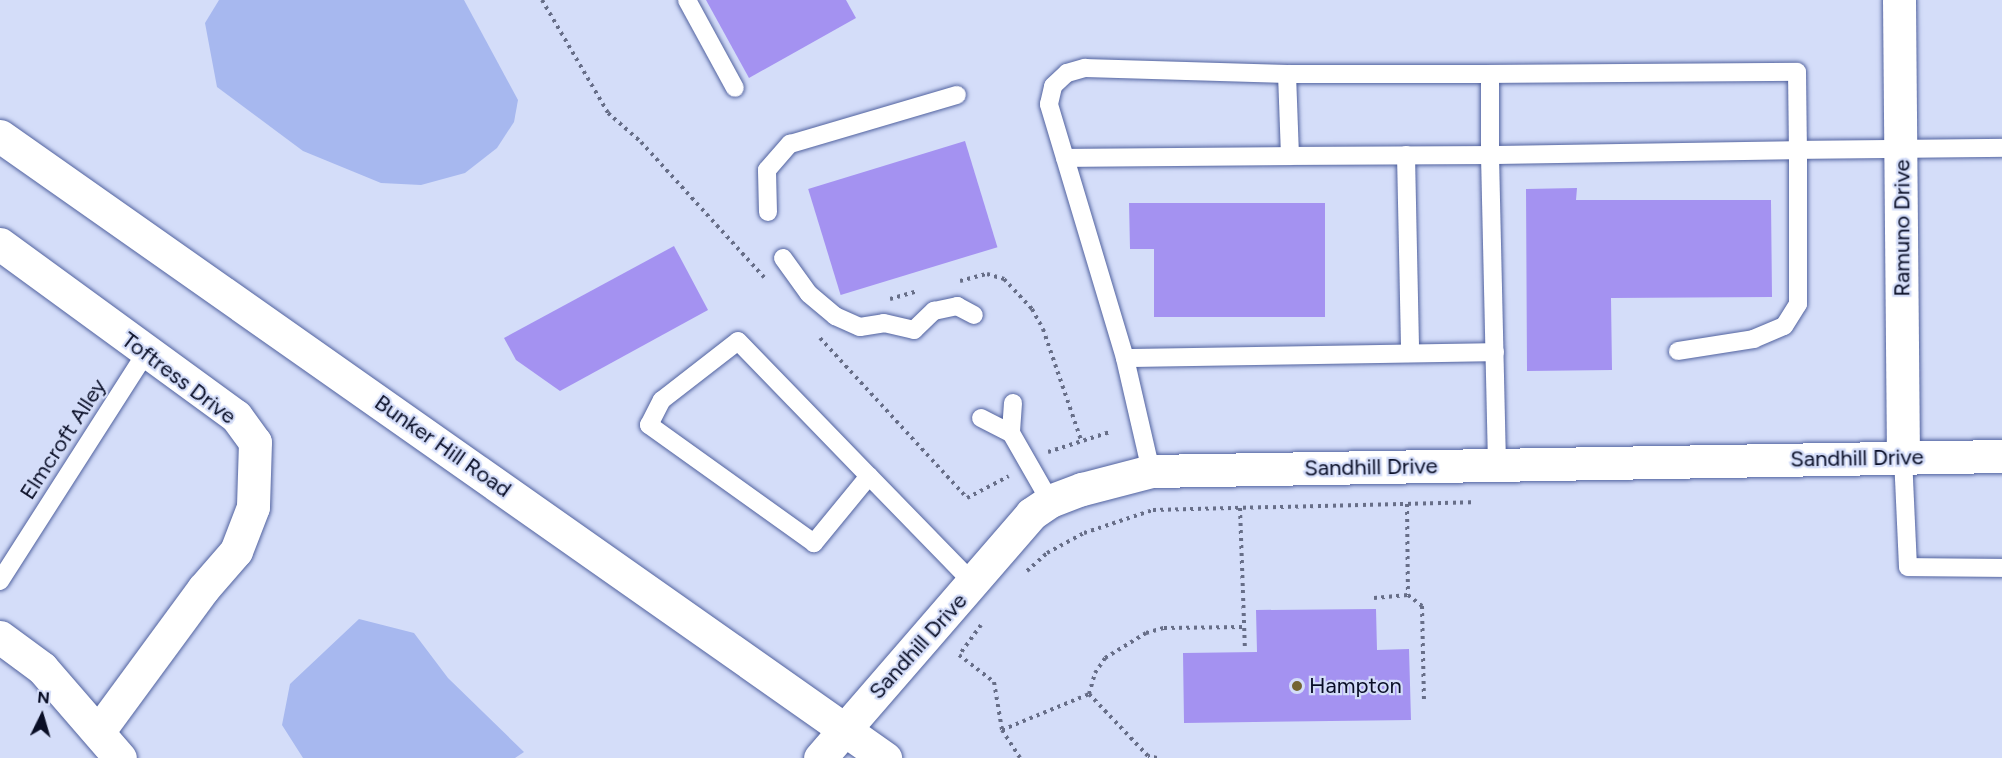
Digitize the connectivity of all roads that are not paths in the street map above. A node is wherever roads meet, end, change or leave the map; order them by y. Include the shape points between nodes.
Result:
1 (687, 0) edge
2 (1899, 0) edge
3 (1287, 74) junction
4 (1490, 74) junction
5 (735, 88) dead end
6 (957, 95) dead end
7 (0, 136) edge
8 (1901, 147) junction
9 (2002, 148) edge
10 (1798, 150) junction
11 (1406, 155) junction
12 (1490, 155) junction
13 (1290, 156) junction
14 (1065, 158) junction
15 (768, 212) dead end
16 (3, 253) edge
17 (783, 258) dead end
18 (974, 315) dead end
19 (1678, 351) dead end
20 (1495, 352) junction
21 (146, 353) junction
22 (1410, 353) junction
23 (1125, 358) junction
24 (1013, 404) dead end
25 (981, 418) dead end
26 (1011, 432) junction
27 (2002, 456) edge
28 (1903, 457) junction
29 (1497, 464) junction
30 (1151, 471) junction
31 (869, 476) junction
32 (1050, 501) junction
33 (2002, 568) edge
34 (0, 581) edge
35 (973, 583) junction
36 (0, 637) edge
37 (845, 727) junction
38 (98, 732) junction
39 (120, 758) edge
40 (820, 758) edge
41 (885, 758) edge

1 - 5 lane
2 - 8 street, Ramuno Drive
3 - 4 lane
3 - 13 lane
3 - 14 lane via 1085,68 1067,73 1053,86 1049,104
4 - 10 lane via 1797,72
4 - 12 lane
6 - 15 lane via 790,144 766,170
7 - 37 street, Bunker Hill Road
8 - 9 lane
8 - 10 lane
8 - 28 street, Ramuno Drive
10 - 12 lane
10 - 19 lane via 1798,304 1784,326 1754,339
11 - 12 lane
11 - 13 lane
11 - 22 lane
12 - 20 lane
13 - 14 lane
14 - 23 lane
16 - 21 street, Toftress Drive
17 - 18 lane via 809,294 835,316 860,327 884,323 914,330 934,311 957,306
20 - 22 lane
20 - 29 lane
21 - 34 lane, Elmcroft Alley
21 - 38 street, Toftress Drive via 237,416 255,442 253,507 236,551 203,589
22 - 23 lane
23 - 30 lane
24 - 26 lane
25 - 26 lane
26 - 32 lane
27 - 28 street, Sandhill Drive
28 - 29 street, Sandhill Drive
28 - 33 lane via 1908,567
29 - 30 street, Sandhill Drive
30 - 32 street, Sandhill Drive
31 - 31 lane via 738,342 662,400 649,425 814,543
31 - 35 lane
32 - 35 street, Sandhill Drive via 1031,514
35 - 37 street, Sandhill Drive
36 - 38 street via 42,668
37 - 40 street, Sandhill Drive
37 - 41 street, Bunker Hill Road
38 - 39 street

